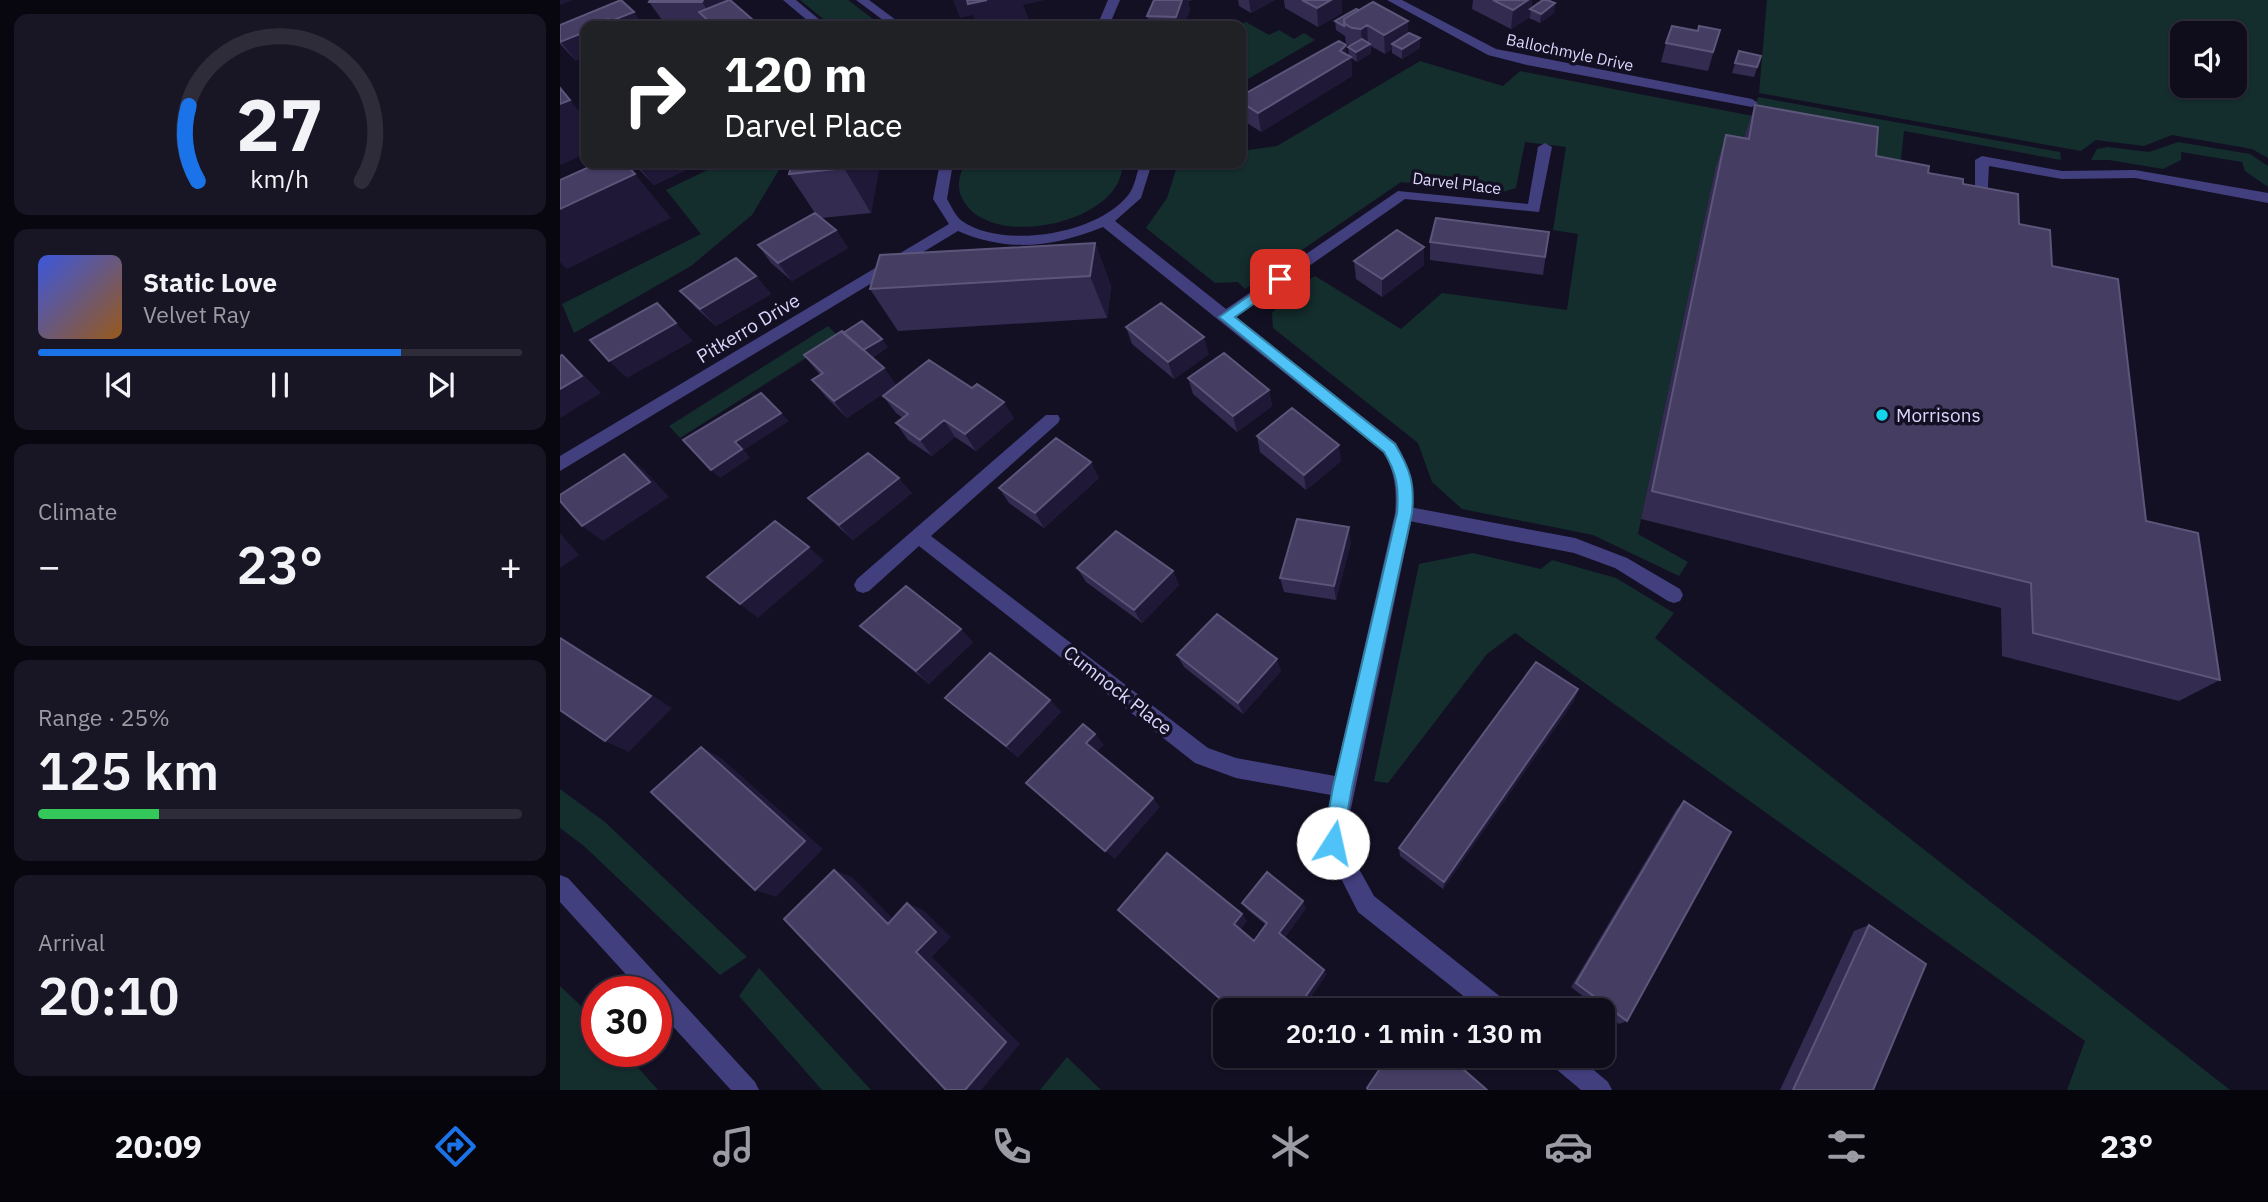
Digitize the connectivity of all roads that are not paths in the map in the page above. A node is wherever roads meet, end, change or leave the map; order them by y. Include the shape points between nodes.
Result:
1 (789, 0) edge
2 (862, 0) edge
3 (1114, 0) edge
4 (1393, 0) edge
5 (815, 21) edge
6 (891, 21) edge
7 (1104, 21) edge
8 (1752, 103) dead end
9 (1545, 147) dead end
10 (944, 168) edge
11 (1146, 168) edge
12 (1956, 194) edge
13 (2268, 198) edge
14 (1105, 221) junction
15 (957, 225) junction
16 (1225, 317) junction
17 (1052, 419) dead end
18 (560, 464) edge
19 (1404, 513) junction
20 (919, 536) junction
21 (863, 585) dead end
22 (1674, 595) dead end
23 (1343, 787) junction
24 (560, 886) edge
25 (1484, 998) edge
26 (1573, 1068) edge
27 (747, 1090) edge
28 (1600, 1090) edge

1 - 5 street
2 - 6 street
3 - 7 street
4 - 8 street, Ballochmyle Drive via 1492,52
9 - 16 street, Darvel Place via 1534,209 1403,194
10 - 15 street via 938,186 942,206
11 - 14 street via 1133,198
12 - 13 street via 1982,199 1982,160 2062,175 2135,174
14 - 15 street via 1067,237 1026,243 987,239
14 - 16 street
15 - 18 street, Pitkerro Drive
16 - 19 street via 1390,448 1402,469
17 - 20 street
19 - 22 street via 1576,546 1621,563
19 - 23 street
20 - 21 street
20 - 23 street, Cumnock Place via 1202,756 1236,768
23 - 25 street via 1333,843 1366,904
24 - 27 street
26 - 28 street

